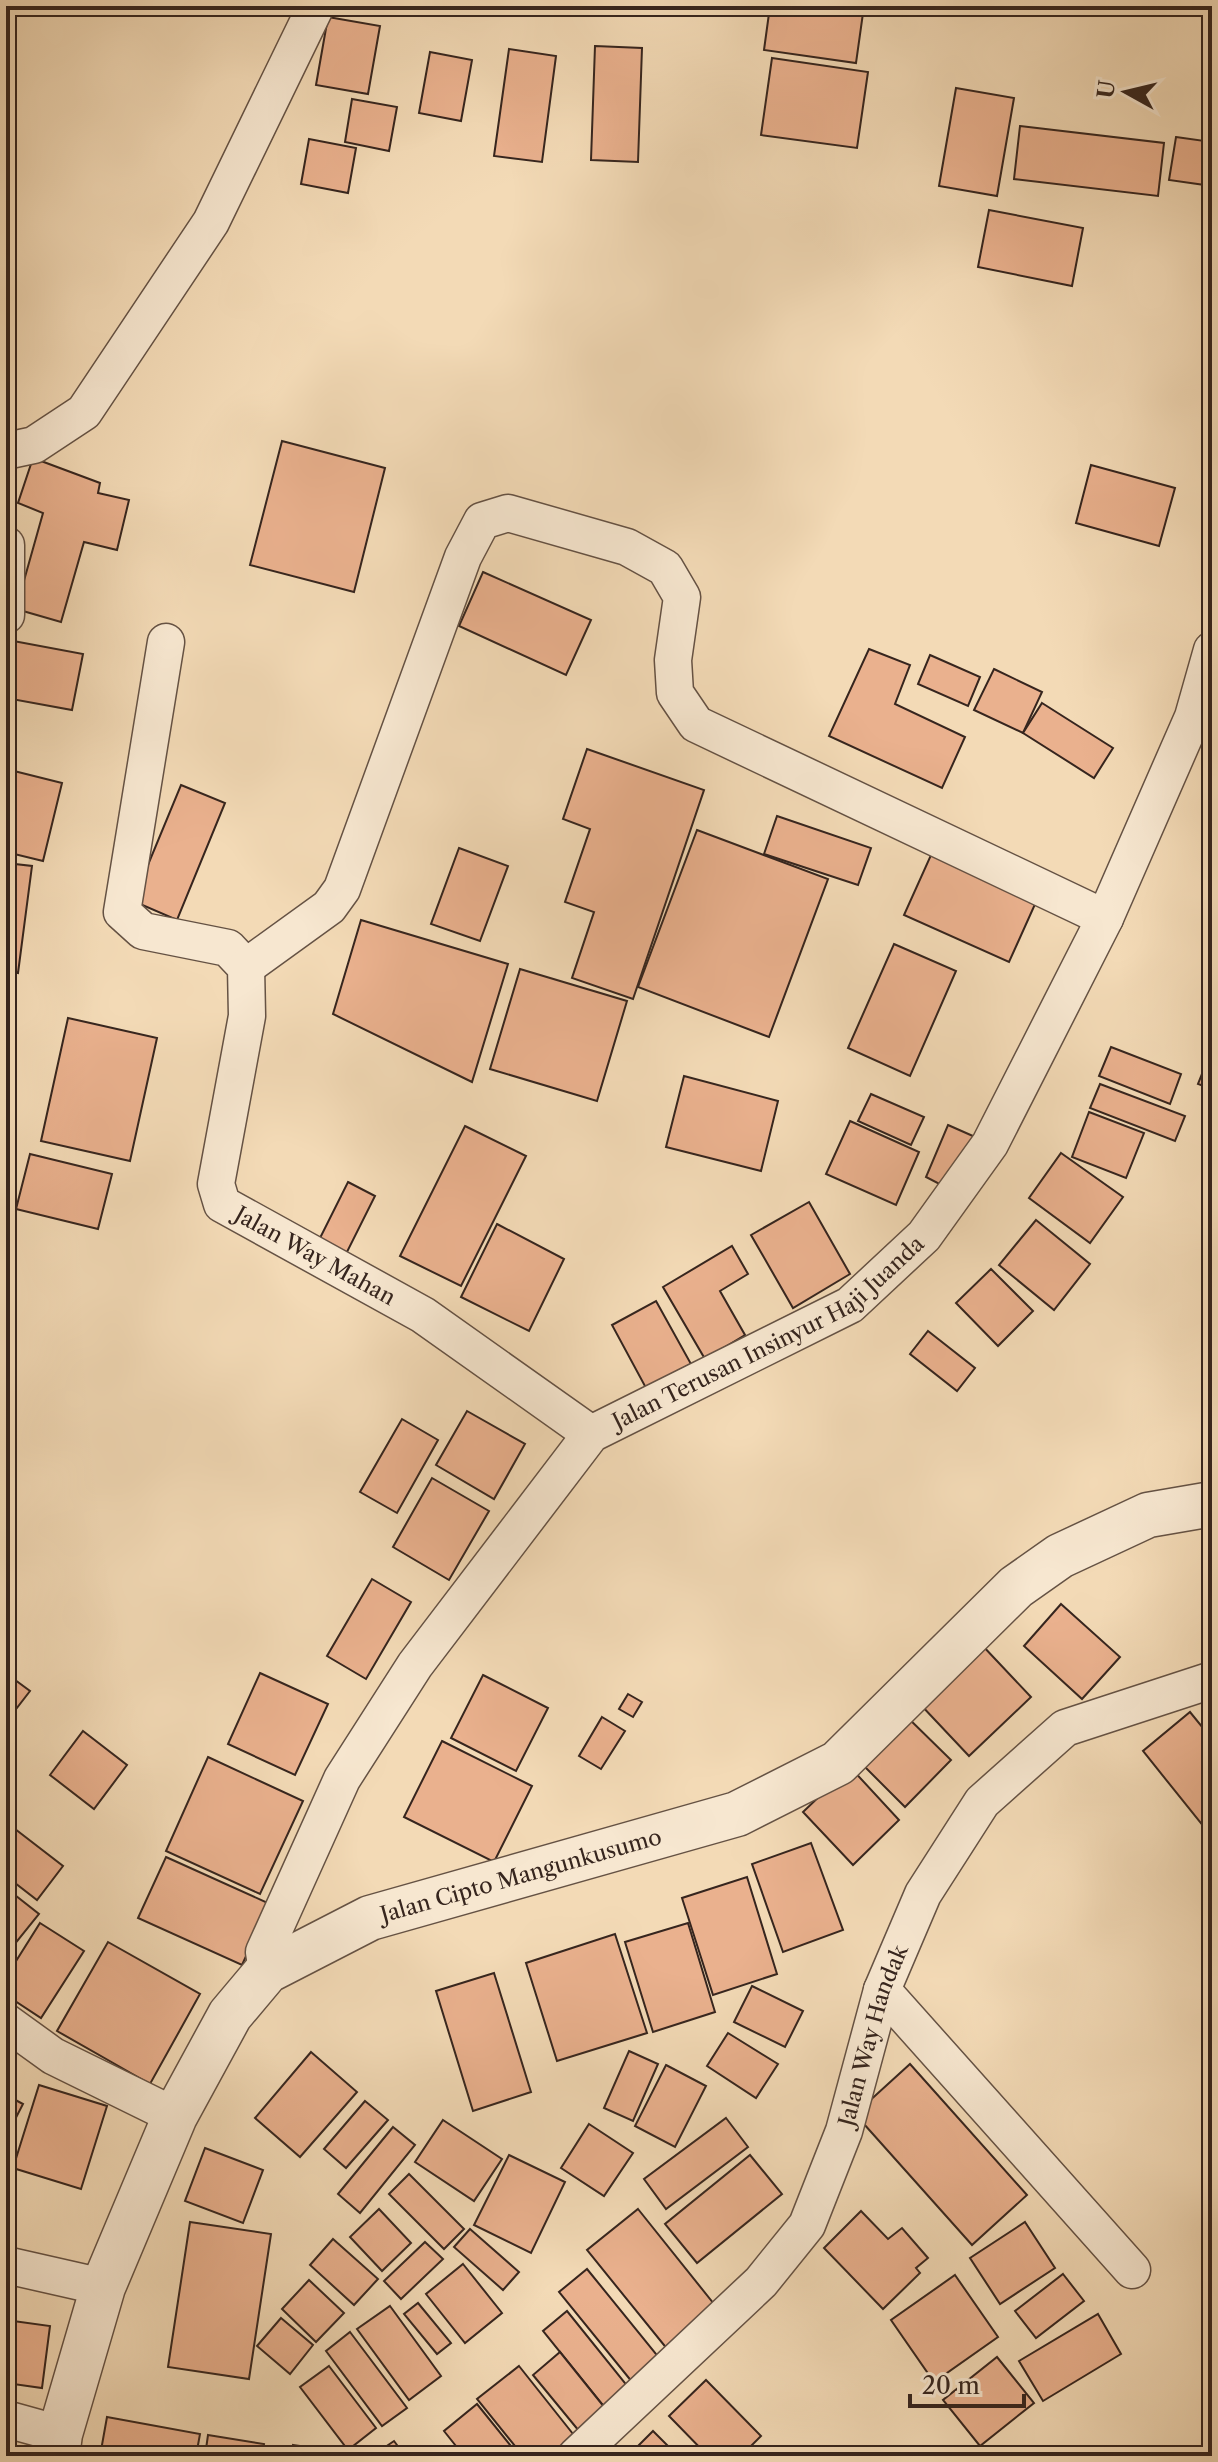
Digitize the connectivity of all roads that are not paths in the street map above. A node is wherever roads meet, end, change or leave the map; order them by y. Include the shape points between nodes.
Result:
1 (316, 6) edge
2 (6, 451) edge
3 (6, 545) edge
4 (6, 615) edge
5 (166, 642) dead end
6 (1212, 650) edge
7 (1105, 918) junction
8 (246, 967) junction
9 (591, 1434) junction
10 (1212, 1504) edge
11 (1212, 1680) edge
12 (267, 1971) junction
13 (882, 1990) junction
14 (6, 2022) edge
15 (175, 2116) junction
16 (6, 2265) edge
17 (1132, 2270) dead end
18 (103, 2287) junction
19 (6, 2419) edge
20 (59, 2445) edge
21 (576, 2456) edge

1 - 2 street via 211,222 84,412 34,445
3 - 4 street
5 - 8 street via 122,912 143,931 228,948
6 - 7 street, Jalan Terusan Insinyur Haji Juanda via 1193,717
7 - 8 street via 696,724 675,693 673,660 682,597 665,568 627,547 508,513 482,521 463,557 342,889 329,907
7 - 9 street, Jalan Terusan Insinyur Haji Juanda via 990,1144 924,1236 850,1305
8 - 9 street, Jalan Way Mahan via 247,1016 216,1184 222,1204 423,1315
9 - 12 street, Jalan Terusan Insinyur Haji Juanda via 415,1665 342,1779 264,1952
10 - 12 street, Jalan Cipto Mangunkusumo via 1148,1515 1060,1556 1016,1587 838,1763 737,1814 370,1918
11 - 13 street, Jalan Way Handak via 1065,1728 982,1802 923,1894
12 - 15 street, Jalan Cipto Mangunkusumo via 230,2015
13 - 17 street
13 - 21 street, Jalan Way Handak via 844,2131 807,2225 761,2282
14 - 15 street via 53,2056
15 - 18 street, Jalan Cipto Mangunkusumo
16 - 18 street
18 - 20 street, Jalan Cipto Mangunkusumo
19 - 20 street

